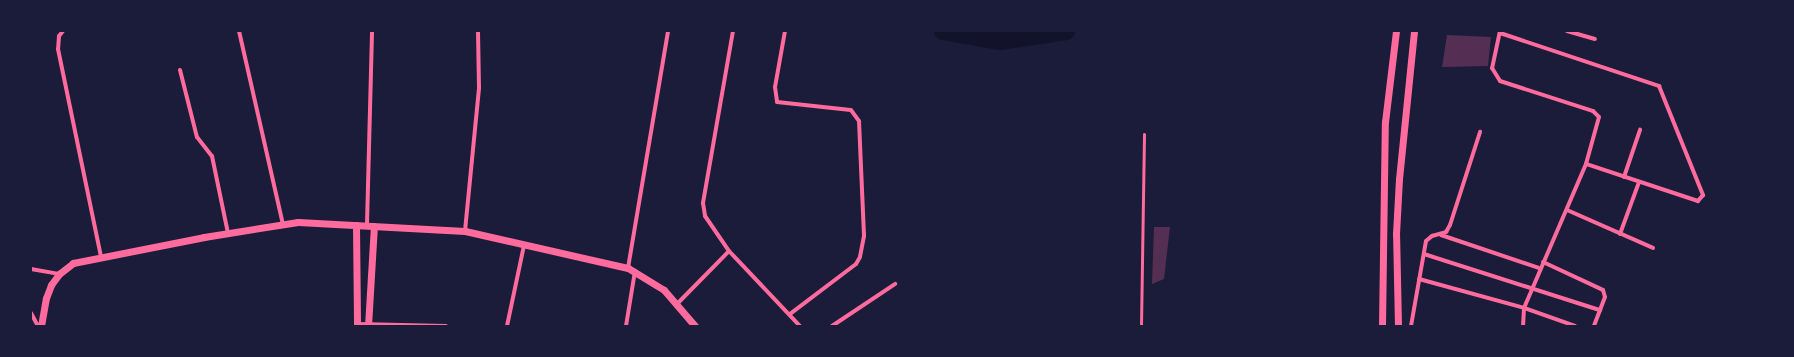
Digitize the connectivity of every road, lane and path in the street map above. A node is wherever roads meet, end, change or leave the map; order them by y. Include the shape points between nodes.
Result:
1 (63, 31) edge
2 (239, 31) edge
3 (372, 31) edge
4 (478, 31) edge
5 (668, 31) edge
6 (733, 31) edge
7 (785, 31) edge
8 (1396, 31) edge
9 (1414, 31) edge
10 (1567, 31) edge
11 (1500, 32) edge
12 (1595, 39) dead end
13 (180, 70) dead end
14 (1640, 130) dead end
15 (1480, 132) dead end
16 (1144, 134) dead end
17 (1586, 164) junction
18 (1624, 177) junction
19 (1639, 182) junction
20 (1568, 210) junction
21 (367, 224) junction
22 (284, 225) junction
23 (356, 225) junction
24 (374, 226) junction
25 (465, 231) junction
26 (228, 233) junction
27 (1620, 234) junction
28 (1441, 235) junction
29 (524, 245) junction
30 (1653, 248) dead end
31 (729, 251) junction
32 (1424, 254) junction
33 (101, 256) junction
34 (1543, 262) junction
35 (31, 268) edge
36 (1539, 268) junction
37 (631, 270) junction
38 (59, 274) junction
39 (1419, 279) junction
40 (895, 284) dead end
41 (1531, 288) junction
42 (677, 304) junction
43 (1524, 308) junction
44 (1600, 310) junction
45 (31, 313) edge
46 (790, 314) junction
47 (357, 325) edge
48 (368, 325) edge
49 (39, 326) edge
50 (446, 326) edge
51 (507, 326) edge
52 (626, 326) edge
53 (695, 326) edge
54 (800, 326) edge
55 (832, 326) edge
56 (1141, 326) edge
57 (1382, 326) edge
58 (1398, 326) edge
59 (1411, 326) edge
60 (1523, 326) edge
61 (1575, 326) edge
62 (1594, 326) edge

1 - 33 street via 59,36 58,49
2 - 22 street
3 - 21 street
4 - 25 street via 479,88
5 - 37 street
6 - 31 street via 703,203 709,224
7 - 46 street via 775,87 777,102 851,110 859,121 864,236 860,258 856,264
8 - 57 street via 1385,122
9 - 58 street via 1396,234
10 - 12 street
11 - 17 street via 1492,68 1500,80 1597,114 1599,122
11 - 19 street via 1642,78 1662,88 1703,195 1698,201
13 - 26 street via 196,137 212,156
14 - 18 street
15 - 28 street via 1450,225
16 - 56 lane
17 - 18 street
17 - 20 street
18 - 19 street
19 - 27 street
20 - 27 street
20 - 34 street
21 - 23 street
21 - 24 street
22 - 23 street via 298,222
22 - 26 street
23 - 47 street
24 - 25 street
24 - 48 street
25 - 29 street
26 - 33 street
27 - 30 street
28 - 32 street via 1429,238
28 - 36 street
29 - 37 street
29 - 51 street
31 - 42 street
31 - 46 street
32 - 39 street
32 - 41 street
33 - 38 street via 73,263
34 - 36 street
34 - 44 street via 1603,290 1605,295
35 - 38 street
36 - 41 street
37 - 42 street via 664,290
37 - 52 street
38 - 49 street via 46,298
39 - 43 street
39 - 59 street
40 - 55 street
41 - 43 street
41 - 44 street
42 - 53 street
43 - 60 street
43 - 61 street
44 - 62 street
45 - 49 street
46 - 54 street
47 - 48 street
48 - 50 street

